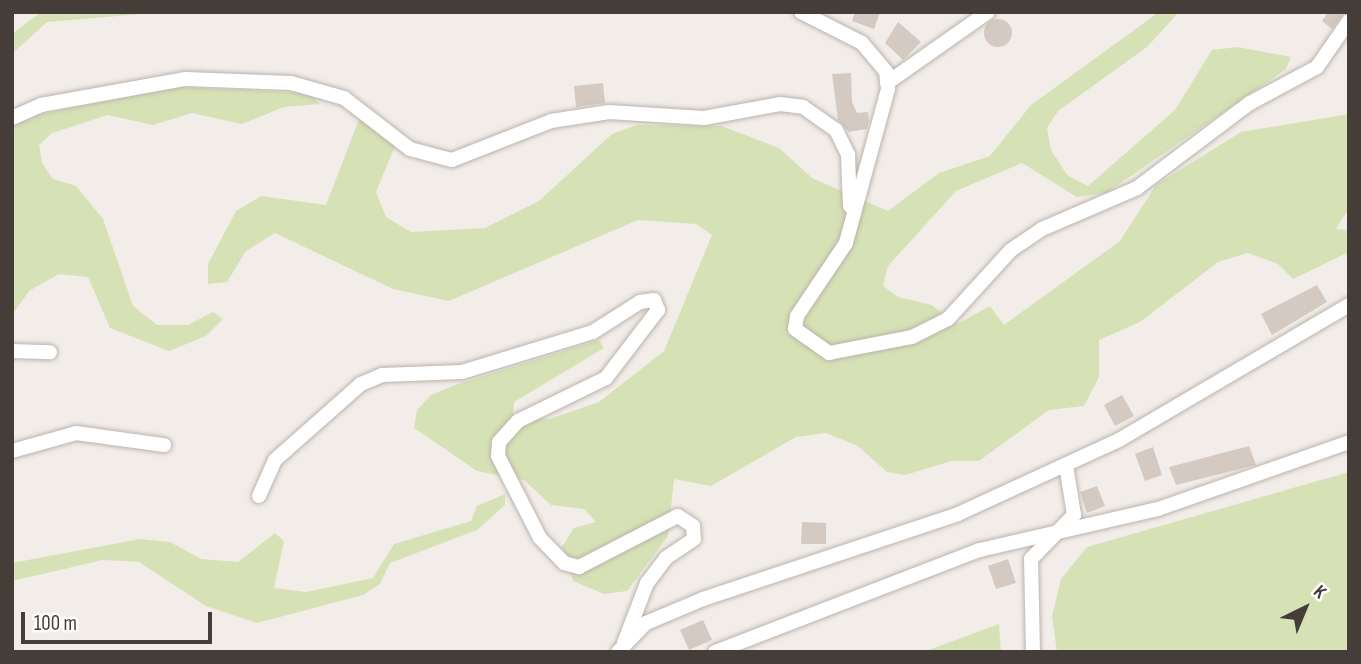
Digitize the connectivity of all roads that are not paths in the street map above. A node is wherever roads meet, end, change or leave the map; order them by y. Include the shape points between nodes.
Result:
1 (801, 12) edge
2 (988, 12) edge
3 (1349, 21) edge
4 (887, 83) junction
5 (12, 118) edge
6 (850, 224) junction
7 (1349, 305) edge
8 (12, 351) edge
9 (50, 352) dead end
10 (1349, 442) edge
11 (164, 445) dead end
12 (12, 452) edge
13 (1066, 465) junction
14 (259, 496) dead end
15 (1067, 526) junction
16 (621, 647) edge
17 (715, 652) edge
18 (1033, 652) edge

1 - 4 street via 862,43 886,72
2 - 4 street
3 - 6 street via 1317,67 1250,103 1137,188 1042,229 1011,250 948,319 912,337 829,353 795,329 797,316 846,243
4 - 6 street
5 - 6 street via 41,105 186,79 291,83 344,97 410,149 452,160 551,121 609,112 704,118 792,106 836,130 848,155
7 - 13 street
8 - 9 street
10 - 15 street via 1158,509
11 - 12 street via 76,433
13 - 15 street via 1074,515
13 - 16 street via 958,514 704,599 646,623
14 - 16 street via 275,460 361,384 382,375 462,372 593,332 640,302 654,300 658,310 606,378 518,421 499,442 498,456 540,538 564,563 579,567 678,516 693,526 694,539 666,558 647,583
15 - 17 street via 980,550
15 - 18 street via 1031,559

